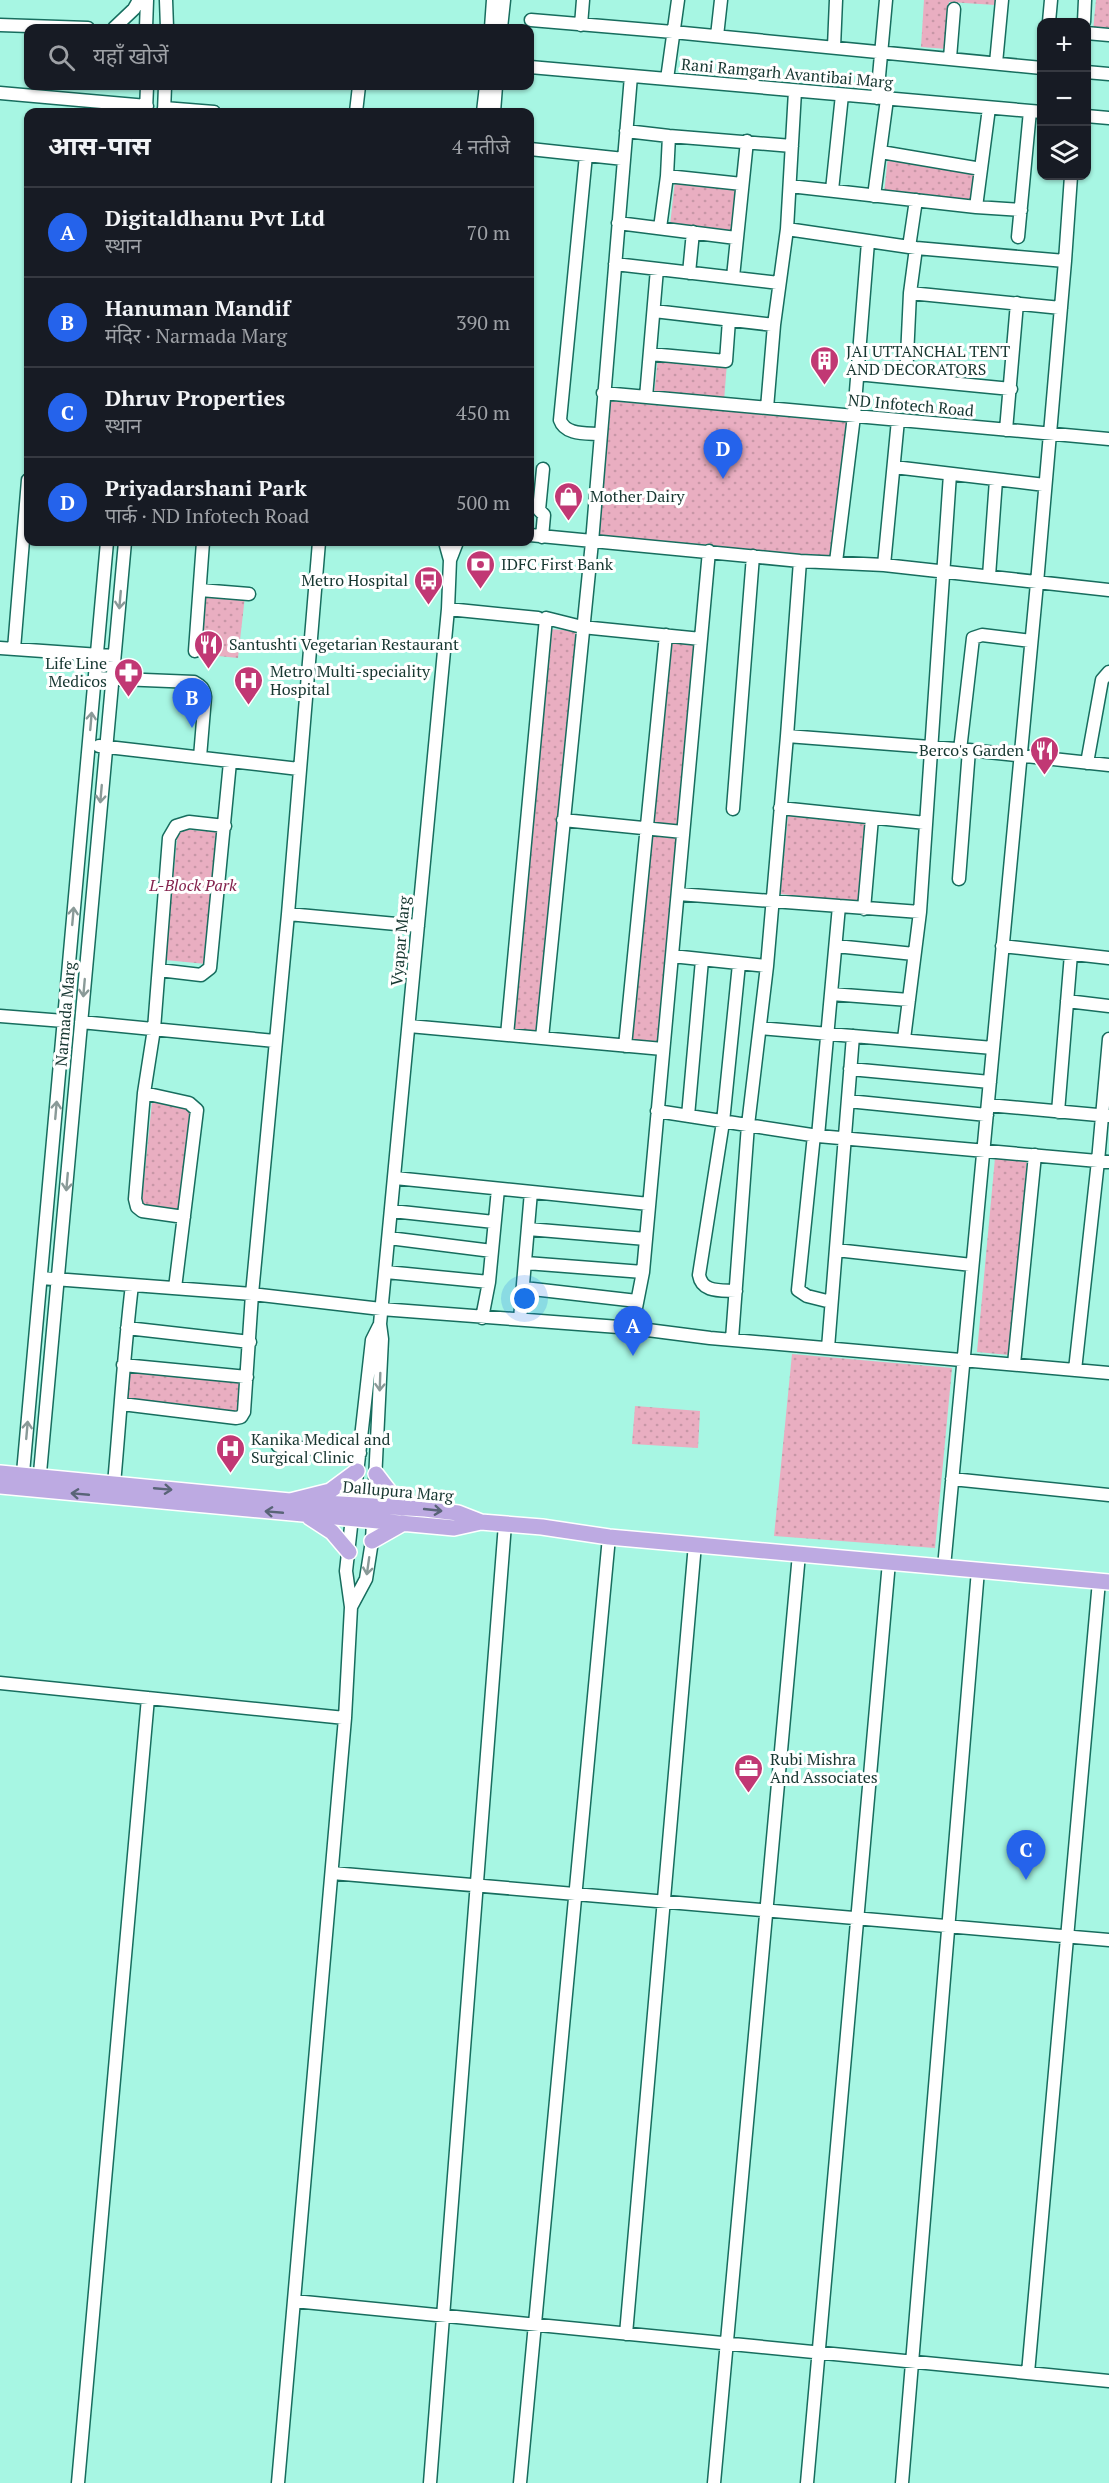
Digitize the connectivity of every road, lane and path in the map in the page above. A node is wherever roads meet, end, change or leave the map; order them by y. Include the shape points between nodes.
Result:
1 (139, 0) edge
2 (147, 0) edge
3 (166, 0) edge
4 (493, 0) edge
5 (504, 0) edge
6 (582, 0) edge
7 (678, 0) edge
8 (721, 0) edge
9 (836, 0) edge
10 (886, 0) edge
11 (1002, 0) edge
12 (1051, 0) edge
13 (1085, 0) edge
14 (954, 9) dead end
15 (1049, 18) edge
16 (1084, 18) edge
17 (531, 20) dead end
18 (118, 24) edge
19 (146, 24) edge
20 (168, 24) edge
21 (491, 24) edge
22 (501, 24) edge
23 (0, 25) edge
24 (581, 25) junction
25 (24, 26) edge
26 (674, 32) junction
27 (1091, 33) edge
28 (1109, 35) edge
29 (717, 36) junction
30 (834, 47) junction
31 (881, 52) junction
32 (950, 58) junction
33 (996, 63) junction
34 (534, 67) edge
35 (1037, 68) edge
36 (1091, 72) edge
37 (1109, 74) edge
38 (631, 76) junction
39 (668, 79) junction
40 (147, 90) edge
41 (165, 90) edge
42 (358, 90) edge
43 (486, 90) edge
44 (496, 90) edge
45 (795, 91) junction
46 (0, 93) edge
47 (842, 95) junction
48 (882, 98) junction
49 (137, 108) edge
50 (146, 108) edge
51 (164, 108) edge
52 (356, 108) edge
53 (483, 108) edge
54 (494, 108) edge
55 (988, 108) junction
56 (1036, 112) edge
57 (1091, 116) edge
58 (1109, 118) edge
59 (626, 131) junction
60 (669, 136) junction
61 (747, 141) junction
62 (792, 146) junction
63 (534, 149) edge
64 (881, 152) junction
65 (586, 155) junction
66 (624, 159) junction
67 (981, 169) junction
68 (666, 176) junction
69 (1071, 180) edge
70 (742, 184) junction
71 (790, 186) junction
72 (832, 190) junction
73 (874, 196) junction
74 (916, 200) junction
75 (976, 207) junction
76 (1021, 210) junction
77 (618, 223) junction
78 (660, 228) junction
79 (787, 229) junction
80 (693, 232) junction
81 (1017, 237) dead end
82 (736, 238) junction
83 (868, 242) junction
84 (912, 248) junction
85 (1065, 261) junction
86 (615, 264) junction
87 (657, 269) junction
88 (689, 273) junction
89 (733, 278) junction
90 (778, 282) junction
91 (910, 293) junction
92 (1017, 303) junction
93 (1061, 308) junction
94 (654, 312) junction
95 (729, 320) junction
96 (774, 325) junction
97 (650, 354) junction
98 (857, 374) junction
99 (906, 378) junction
100 (1011, 388) junction
101 (603, 393) junction
102 (646, 397) junction
103 (767, 408) junction
104 (854, 416) junction
105 (898, 420) junction
106 (1006, 430) junction
107 (600, 434) junction
108 (1050, 434) junction
109 (1109, 439) edge
110 (894, 467) junction
111 (543, 469) dead end
112 (950, 474) junction
113 (996, 480) junction
114 (1045, 485) junction
115 (24, 528) edge
116 (536, 536) edge
117 (591, 542) junction
118 (107, 546) edge
119 (125, 546) edge
120 (203, 546) edge
121 (319, 546) edge
122 (446, 546) edge
123 (455, 546) edge
124 (709, 551) junction
125 (753, 556) junction
126 (450, 560) junction
127 (800, 561) junction
128 (836, 562) junction
129 (884, 565) junction
130 (945, 571) junction
131 (989, 576) junction
132 (1037, 583) junction
133 (200, 590) junction
134 (1109, 590) edge
135 (249, 594) dead end
136 (448, 609) junction
137 (538, 618) dead end
138 (582, 627) junction
139 (666, 635) junction
140 (701, 639) junction
141 (1031, 640) junction
142 (0, 648) edge
143 (14, 649) junction
144 (195, 651) dead end
145 (97, 655) junction
146 (114, 656) junction
147 (1109, 672) edge
148 (95, 678) junction
149 (112, 679) junction
150 (787, 736) junction
151 (88, 745) junction
152 (106, 747) junction
153 (932, 747) junction
154 (964, 750) junction
155 (1020, 755) junction
156 (200, 757) junction
157 (231, 762) junction
158 (1087, 763) junction
159 (1109, 765) edge
160 (299, 768) junction
161 (780, 808) junction
162 (733, 809) dead end
163 (872, 818) junction
164 (563, 820) junction
165 (926, 823) junction
166 (225, 826) junction
167 (647, 829) junction
168 (683, 832) junction
169 (958, 879) dead end
170 (678, 894) junction
171 (772, 902) junction
172 (839, 906) junction
173 (864, 909) junction
174 (920, 912) junction
175 (288, 914) junction
176 (418, 926) junction
177 (836, 946) junction
178 (1002, 946) junction
179 (914, 954) junction
180 (1071, 954) junction
181 (672, 956) junction
182 (1109, 958) edge
183 (702, 960) junction
184 (740, 964) junction
185 (767, 966) junction
186 (159, 970) junction
187 (831, 994) junction
188 (909, 1000) junction
189 (1067, 1001) junction
190 (1109, 1006) edge
191 (0, 1016) edge
192 (64, 1021) junction
193 (81, 1022) junction
194 (409, 1026) junction
195 (760, 1028) junction
196 (154, 1029) junction
197 (829, 1034) junction
198 (507, 1035) junction
199 (853, 1036) junction
200 (542, 1038) junction
201 (904, 1039) junction
202 (1109, 1039) edge
203 (275, 1041) junction
204 (625, 1046) junction
205 (993, 1048) junction
206 (663, 1050) junction
207 (850, 1069) junction
208 (990, 1082) junction
209 (144, 1093) junction
210 (848, 1101) junction
211 (987, 1110) junction
212 (657, 1111) junction
213 (1058, 1112) junction
214 (688, 1116) junction
215 (1106, 1116) edge
216 (723, 1122) junction
217 (748, 1125) junction
218 (816, 1136) junction
219 (845, 1138) junction
220 (983, 1150) junction
221 (1035, 1155) junction
222 (1104, 1162) edge
223 (395, 1178) junction
224 (498, 1189) junction
225 (531, 1192) junction
226 (649, 1204) junction
227 (392, 1211) junction
228 (184, 1217) junction
229 (494, 1222) junction
230 (528, 1229) junction
231 (389, 1238) junction
232 (646, 1239) junction
233 (836, 1250) junction
234 (492, 1251) junction
235 (526, 1263) junction
236 (972, 1265) junction
237 (386, 1272) junction
238 (643, 1272) junction
239 (41, 1278) junction
240 (58, 1279) junction
241 (489, 1282) junction
242 (132, 1284) junction
243 (175, 1288) junction
244 (524, 1288) junction
245 (736, 1291) junction
246 (252, 1294) junction
247 (637, 1301) junction
248 (831, 1302) junction
249 (381, 1310) junction
250 (482, 1318) junction
251 (520, 1319) junction
252 (380, 1324) junction
253 (127, 1328) junction
254 (632, 1328) junction
255 (732, 1340) junction
256 (250, 1342) junction
257 (828, 1348) junction
258 (964, 1360) junction
259 (1014, 1364) junction
260 (123, 1365) junction
261 (1075, 1370) junction
262 (1109, 1373) edge
263 (247, 1377) junction
264 (122, 1404) junction
265 (278, 1446) dead end
266 (360, 1453) junction
267 (357, 1472) junction
268 (0, 1473) edge
269 (376, 1474) junction
270 (952, 1479) junction
271 (23, 1482) junction
272 (39, 1483) junction
273 (114, 1484) junction
274 (0, 1486) edge
275 (1109, 1495) edge
276 (290, 1501) junction
277 (354, 1512) junction
278 (374, 1513) junction
279 (303, 1515) junction
280 (402, 1516) junction
281 (505, 1524) junction
282 (609, 1537) junction
283 (372, 1541) junction
284 (695, 1544) junction
285 (349, 1552) junction
286 (799, 1554) junction
287 (889, 1562) junction
288 (944, 1567) junction
289 (978, 1570) junction
290 (1106, 1581) edge
291 (351, 1607) junction
292 (0, 1683) edge
293 (148, 1698) junction
294 (345, 1718) junction
295 (332, 1873) junction
296 (478, 1885) junction
297 (575, 1894) junction
298 (664, 1901) junction
299 (766, 1910) junction
300 (857, 1918) junction
301 (948, 1926) junction
302 (1067, 1936) junction
303 (1109, 1940) edge
304 (294, 2301) junction
305 (444, 2316) junction
306 (535, 2325) junction
307 (626, 2334) junction
308 (726, 2343) junction
309 (819, 2353) junction
310 (912, 2362) junction
311 (1028, 2373) junction
312 (1109, 2381) edge
313 (78, 2483) edge
314 (278, 2483) edge
315 (430, 2483) edge
316 (520, 2483) edge
317 (714, 2483) edge
318 (807, 2483) edge
319 (902, 2483) edge

1 - 18 street
2 - 19 street
3 - 20 street
4 - 21 street
5 - 22 street
6 - 24 street
7 - 26 street
8 - 29 street
9 - 30 street
10 - 31 street
11 - 33 street
12 - 15 street
13 - 16 street
14 - 32 street
17 - 24 street
23 - 25 street
24 - 26 street
26 - 29 street
26 - 39 street
27 - 28 street
29 - 30 street
30 - 31 street
31 - 32 street
31 - 48 street
32 - 33 street
33 - 35 street
34 - 38 street, Rani Ramgarh Avantibai Marg
36 - 37 street
38 - 39 street, Rani Ramgarh Avantibai Marg
38 - 59 street
39 - 45 street, Rani Ramgarh Avantibai Marg
40 - 50 street
41 - 51 street
42 - 52 street
43 - 53 street
44 - 54 street
45 - 47 street, Rani Ramgarh Avantibai Marg
45 - 62 street
46 - 49 street
47 - 48 street, Rani Ramgarh Avantibai Marg
47 - 72 street
48 - 55 street, Rani Ramgarh Avantibai Marg
48 - 64 street
55 - 56 street, Rani Ramgarh Avantibai Marg
55 - 67 street
56 - 76 street
57 - 58 street
59 - 60 street
59 - 66 street
60 - 61 street
60 - 68 street
61 - 62 street
61 - 70 street
62 - 71 street
63 - 65 street
64 - 67 street
64 - 73 street
65 - 66 street
65 - 107 street via 560,420 567,429
66 - 77 street
67 - 75 street
68 - 70 street
68 - 78 street
69 - 85 street
70 - 82 street
71 - 72 street
71 - 79 street
72 - 73 street
73 - 74 street
74 - 75 street
74 - 84 street
75 - 76 street
76 - 81 street
77 - 78 street
77 - 86 street
78 - 80 street
79 - 83 street
79 - 90 street
80 - 82 street
80 - 88 street
82 - 89 street
83 - 84 street
83 - 98 street
84 - 85 street
84 - 91 street
85 - 93 street
86 - 87 street
86 - 101 street
87 - 88 street
87 - 94 street
88 - 89 street
89 - 90 street
90 - 96 street
91 - 92 street
91 - 99 street
92 - 93 street
92 - 100 street
93 - 108 street
94 - 95 street
94 - 97 street
95 - 96 street
95 - 97 street via 726,362
96 - 103 street
97 - 102 street
98 - 99 street
98 - 104 street
99 - 100 street
100 - 106 street
101 - 102 street, ND Infotech Road
101 - 107 street
102 - 103 street, ND Infotech Road
103 - 104 street, ND Infotech Road
104 - 105 street, ND Infotech Road
104 - 128 street
105 - 106 street, ND Infotech Road
105 - 110 street
106 - 108 street, ND Infotech Road
107 - 117 street
108 - 109 street, ND Infotech Road
108 - 114 street
110 - 112 street
110 - 129 street
111 - 116 street via 539,510 544,515
112 - 113 street
112 - 130 street
113 - 114 street
113 - 131 street
114 - 132 street
115 - 143 street
116 - 117 street
117 - 124 street
117 - 138 street
118 - 145 street, Narmada Marg
119 -> 146 street, Narmada Marg
120 - 133 street
121 - 160 street
122 - 126 street, Vyapar Marg
123 - 126 street, Vyapar Marg
124 - 125 street
124 - 140 street
125 - 127 street
125 - 162 street
126 - 136 street, Vyapar Marg
127 - 128 street
127 - 150 street
128 - 129 street
129 - 130 street
130 - 131 street
130 - 153 street
131 - 132 street
132 - 134 street
132 - 141 street
133 - 135 street
133 - 144 street
136 - 137 street
136 - 176 street, Vyapar Marg
138 - 139 street
138 - 164 street
138 - 198 street via 546,618
139 - 140 street
139 - 167 street
140 - 168 street
141 - 154 street via 982,635 973,638
141 - 155 street
142 - 143 street
143 - 145 street
145 - 146 street
145 - 148 street, Narmada Marg
146 - 149 street, Narmada Marg
147 - 158 street via 1102,680
148 - 149 street
151 -> 148 street, Narmada Marg
149 - 152 street, Narmada Marg
149 - 156 street via 200,685 205,697
150 - 153 street
150 - 161 street
151 - 152 street
192 -> 151 street, Narmada Marg
152 - 156 street
152 -> 193 street, Narmada Marg
153 - 154 street
153 - 165 street
154 - 155 street
154 - 169 street
155 - 158 street
155 - 178 street
156 - 157 street
157 - 160 street
157 - 166 street
158 - 159 street
160 - 175 street
161 - 163 street
161 - 171 street
163 - 165 street
163 - 173 street
164 - 167 street
164 - 200 street
165 - 174 street
166 - 186 street via 189,822 172,831
166 - 186 street via 210,968 201,975
167 - 168 street
167 - 204 street
168 - 170 street
170 - 171 street
170 - 181 street
171 - 172 street
171 - 185 street
172 - 173 street
172 - 177 street
173 - 174 street
174 - 179 street
175 - 176 street
175 - 203 street
176 - 194 street, Vyapar Marg
177 - 179 street
177 - 187 street
178 - 180 street
178 - 205 street
179 - 188 street
180 - 182 street
180 - 189 street
181 - 183 street
181 - 206 street
183 - 184 street
183 - 214 street
184 - 185 street
184 - 216 street
185 - 195 street
186 - 196 street
187 - 188 street
187 - 197 street
188 - 201 street
189 - 190 street
189 - 213 street
191 - 192 street
239 -> 192 street, Narmada Marg
193 - 196 street
193 -> 240 street, Narmada Marg
194 - 198 street
194 - 223 street, Vyapar Marg
195 - 197 street
195 - 217 street
196 - 203 street
196 - 209 street
197 - 199 street
197 - 218 street
198 - 200 street
199 - 201 street
199 - 207 street
200 - 204 street
201 - 205 street
202 - 215 street
203 - 246 street
204 - 206 street
205 - 208 street
206 - 212 street
207 - 208 street
207 - 210 street
208 - 211 street
209 - 228 street via 137,1207
209 - 228 street via 189,1102 197,1110
210 - 211 street
210 - 219 street
211 - 213 street
211 - 220 street
212 - 214 street
212 - 226 street
213 - 215 street
214 - 216 street
215 - 222 street
216 - 217 street
216 - 245 street via 699,1275 700,1283 706,1287
217 - 218 street
217 - 245 street
218 - 219 street
218 - 248 street via 798,1290
219 - 220 street
219 - 233 street
220 - 221 street
220 - 236 street
221 - 222 street
221 - 259 street
222 - 261 street
223 - 224 street
223 - 227 street, Vyapar Marg
224 - 225 street
224 - 229 street
225 - 226 street
225 - 230 street
226 - 232 street
227 - 229 street
227 - 231 street, Vyapar Marg
228 - 243 street
229 - 234 street
230 - 232 street
230 - 235 street
231 - 234 street
231 - 237 street, Vyapar Marg
232 - 238 street
233 - 236 street
233 - 248 street
234 - 241 street
235 - 238 street
235 - 244 street
236 - 258 street
237 - 241 street
237 - 249 street, Vyapar Marg
238 - 247 street
239 - 240 street
271 -> 239 street, Narmada Marg
240 - 242 street
240 - 272 street, Narmada Marg
241 - 250 street
242 - 243 street
242 - 253 street
243 - 246 street
244 - 247 street
244 - 251 street
245 - 255 street
246 - 249 street
246 - 256 street
247 - 254 street
248 - 257 street
249 - 250 street
249 - 252 street, Vyapar Marg
250 - 251 street
251 - 254 street
252 - 266 street, Vyapar Marg via 372,1340
252 -> 269 street, Vyapar Marg
253 - 256 street
253 - 260 street
254 - 255 street
255 - 257 street
256 - 263 street
257 - 258 street
258 - 259 street
258 - 270 street
259 - 261 street
260 - 263 street
260 - 264 street
261 - 262 street
263 - 264 street via 244,1412 236,1418
264 - 273 street
265 - 266 street
266 - 267 street, Vyapar Marg
267 - 276 main road via 330,1491
267 - 277 street, Vyapar Marg
268 - 271 main road
269 - 278 street, Vyapar Marg
269 - 280 main road
270 - 275 street
270 - 288 street
271 - 272 main road
271 - 274 main road
272 - 273 main road, Dallupura Marg
279 -> 272 main road
273 -> 276 main road, Dallupura Marg
276 - 277 main road, Dallupura Marg
277 - 278 main road, Dallupura Marg
277 - 279 main road
277 - 285 street, Vyapar Marg
278 - 280 main road, Dallupura Marg
278 - 283 street, Vyapar Marg
279 - 285 main road via 332,1532
280 - 281 main road, Dallupura Marg via 458,1513 481,1522
280 - 283 main road
281 - 282 main road, Dallupura Marg
281 - 296 street
282 - 284 main road, Dallupura Marg
282 - 297 street
283 -> 291 street, Vyapar Marg via 366,1579
284 - 286 main road, Dallupura Marg
284 - 298 street
285 - 291 street, Vyapar Marg via 346,1580
286 - 287 main road, Dallupura Marg
286 - 299 street
287 - 288 main road, Dallupura Marg
287 - 300 street
288 - 289 main road, Dallupura Marg
289 - 290 main road, Dallupura Marg
289 - 301 street
290 - 302 street
291 - 294 street
292 - 293 street
293 - 294 street
293 - 313 street
294 - 295 street
295 - 296 street
295 - 304 street
296 - 297 street
296 - 305 street
297 - 298 street
297 - 306 street
298 - 299 street
298 - 307 street
299 - 300 street
299 - 308 street
300 - 301 street
300 - 309 street
301 - 302 street
301 - 310 street
302 - 303 street
302 - 311 street
304 - 305 street
304 - 314 street
305 - 306 street
305 - 315 street
306 - 307 street
306 - 316 street
307 - 308 street
308 - 309 street
308 - 317 street
309 - 310 street
309 - 318 street
310 - 311 street
310 - 319 street
311 - 312 street

